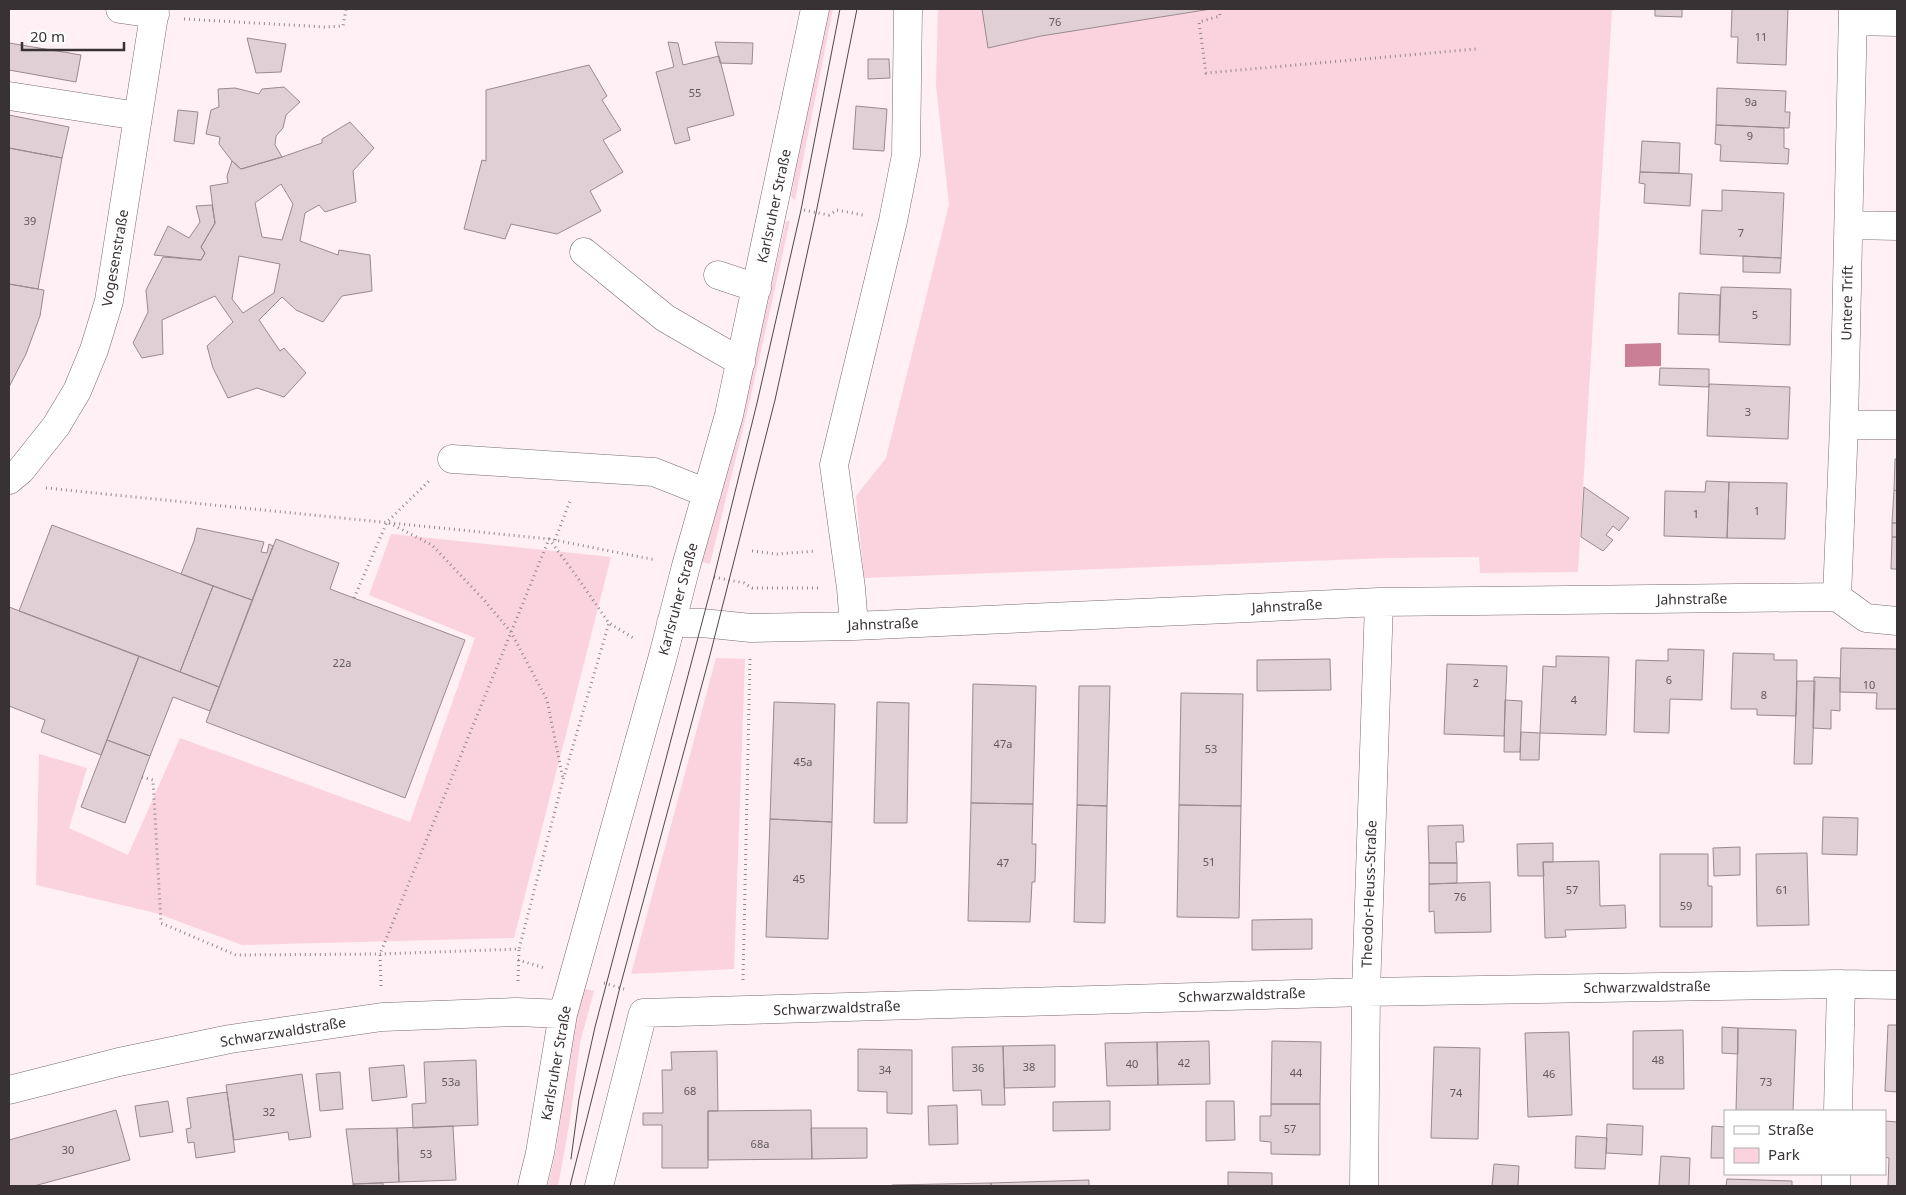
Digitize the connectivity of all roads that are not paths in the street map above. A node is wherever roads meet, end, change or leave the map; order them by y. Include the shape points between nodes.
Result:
1 (120, 9) edge
2 (815, 9) edge
3 (908, 9) edge
4 (155, 13) edge
5 (1853, 15) edge
6 (1897, 22) edge
7 (9, 96) edge
8 (138, 116) junction
9 (1849, 225) junction
10 (1897, 226) edge
11 (584, 252) dead end
12 (718, 275) dead end
13 (757, 288) junction
14 (741, 362) junction
15 (1844, 425) junction
16 (1897, 425) edge
17 (452, 458) road end
18 (15, 475) edge
19 (707, 493) junction
20 (1838, 597) junction
21 (1379, 602) junction
22 (1897, 622) edge
23 (671, 623) junction
24 (854, 626) junction
25 (1841, 984) junction
26 (1897, 985) edge
27 (1366, 992) junction
28 (562, 1014) junction
29 (9, 1090) edge
30 (1838, 1110) edge
31 (532, 1186) edge
32 (599, 1186) edge
33 (1364, 1186) edge

1 - 4 street
2 - 13 street, Karlsruher Straße
3 - 24 street via 906,155 834,465
4 - 8 street, Vogesenstraße
5 - 6 street
5 - 9 street, Untere Trift
7 - 8 street
8 - 18 street, Vogesenstraße via 108,301 94,350 77,391 56,426
9 - 10 street
9 - 15 street, Untere Trift
11 - 14 street via 664,318
12 - 13 street
13 - 14 street, Karlsruher Straße
14 - 19 street, Karlsruher Straße
15 - 16 street
15 - 20 street, Untere Trift
17 - 19 street via 654,472
19 - 23 street, Karlsruher Straße
20 - 21 street, Jahnstraße
20 - 22 street via 1866,618
21 - 24 street, Jahnstraße
21 - 27 street, Theodor-Heuss-Straße
23 - 24 street, Jahnstraße via 751,628
23 - 28 street, Karlsruher Straße
25 - 26 street, Schwarzwaldstraße
25 - 27 street, Schwarzwaldstraße
25 - 30 street
27 - 32 street, Schwarzwaldstraße via 644,1013
27 - 33 street, Theodor-Heuss-Straße
28 - 29 street, Schwarzwaldstraße via 517,1012 382,1017 230,1039 119,1062
28 - 31 street, Karlsruher Straße

